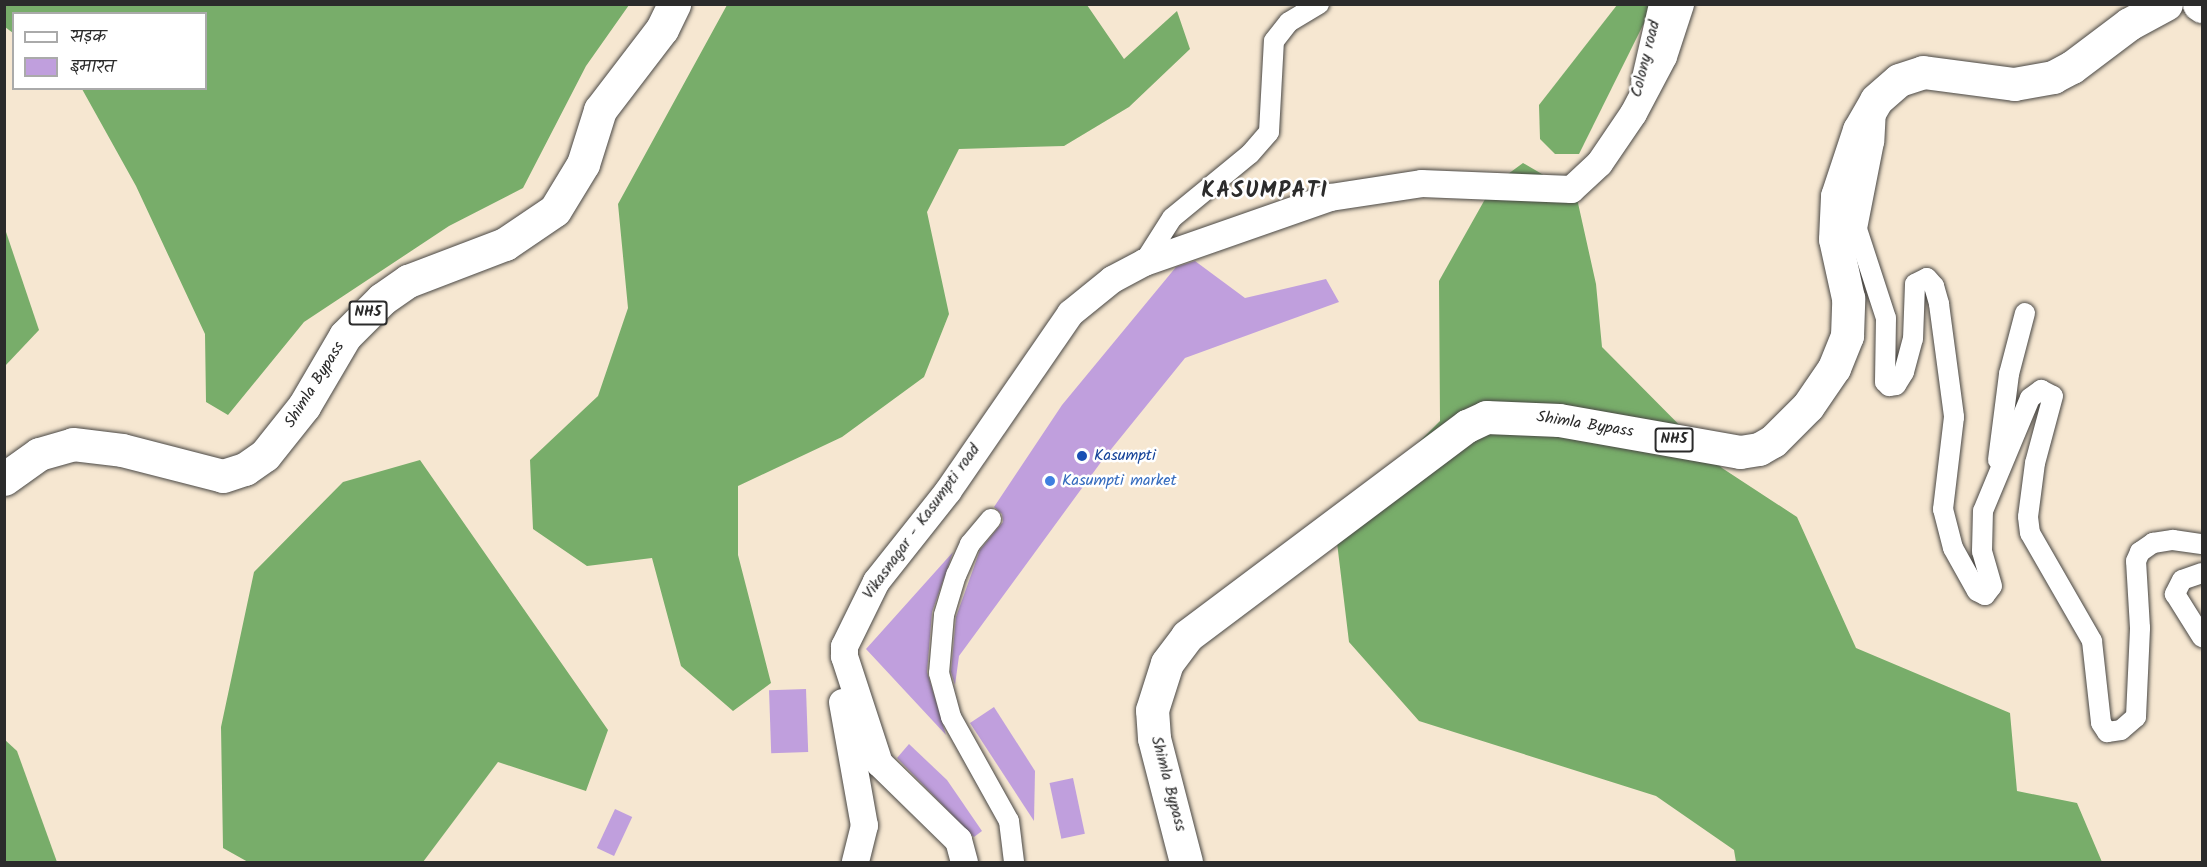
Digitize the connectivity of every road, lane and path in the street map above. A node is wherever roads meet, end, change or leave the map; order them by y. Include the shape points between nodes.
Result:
1 (674, 4) edge
2 (1319, 4) edge
3 (1659, 4) edge
4 (1680, 4) edge
5 (2166, 4) edge
6 (1876, 100) junction
7 (1633, 113) junction
8 (1144, 262) junction
9 (2025, 313) dead end
10 (4, 479) edge
11 (1993, 483) junction
12 (991, 519) dead end
13 (2202, 544) edge
14 (2202, 573) edge
15 (2202, 637) edge
16 (844, 656) junction
17 (855, 862) edge
18 (964, 862) edge
19 (1014, 862) edge
20 (1186, 862) edge

1 - 10 highway, Shimla Bypass / NH5 via 662,29 600,110 583,164 555,210 505,244 408,281 382,299 345,336 304,406 265,455 245,469 223,476 122,450 73,444 39,453
2 - 8 street via 1288,22 1274,41 1269,132 1250,154 1172,218
3 - 7 street, Colony road
4 - 7 street, Vikasnagar - Kasumpti road via 1663,56
5 - 6 highway, Shimla Bypass / NH5 via 2129,24 2072,68 2053,77 2014,84 1923,72 1899,80
6 - 11 street via 1874,142 1857,229 1886,318 1884,379 1888,386 1894,386 1904,372 1913,339 1915,284 1927,278 1934,286 1939,304 1954,417 1943,509 1953,548 1977,591 1985,595 1992,586 1982,551 1981,525
6 - 20 highway, Shimla Bypass / NH5 via 1860,130 1837,196 1835,240 1848,298 1846,336 1834,368 1790,428 1758,449 1740,452 1559,420 1502,415 1467,426 1187,636 1167,663 1152,710 1154,738
7 - 8 street, Vikasnagar - Kasumpti road via 1599,164 1571,189 1421,183 1382,188 1330,197
8 - 16 street, Vikasnagar - Kasumpti road via 1112,279 1070,313 948,490 876,581 851,626
9 - 11 street via 2009,374 2002,443
11 - 13 street via 2012,448 2030,398 2047,390 2054,404 2035,463 2028,517 2030,533 2092,641 2101,723 2107,732 2121,730 2136,717 2140,628 2136,561 2140,552 2153,543 2173,540
12 - 19 street via 970,544 956,575 944,615 939,673 951,717 1010,821
14 - 15 street via 2182,580 2175,594
16 - 17 street, Vikasnagar - Kasumpti road via 840,684 864,825
16 - 18 street via 879,763 958,840

